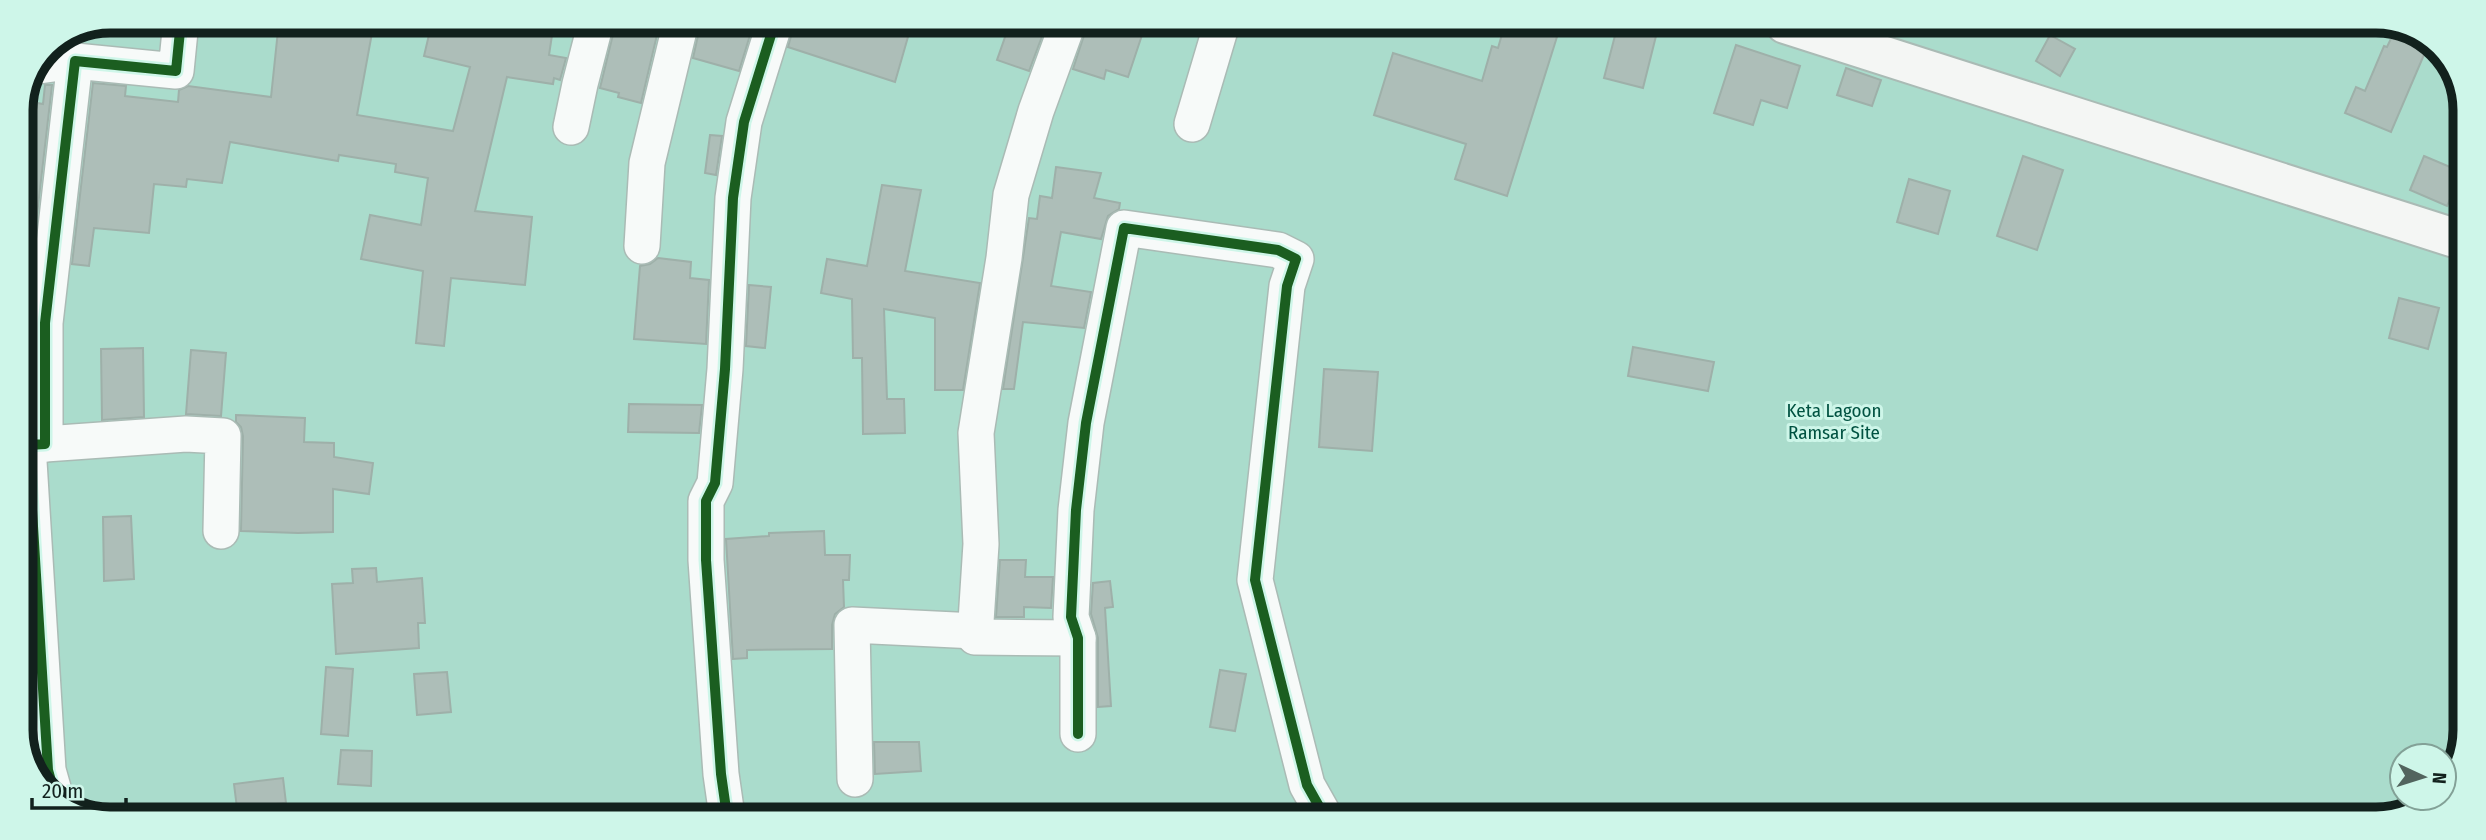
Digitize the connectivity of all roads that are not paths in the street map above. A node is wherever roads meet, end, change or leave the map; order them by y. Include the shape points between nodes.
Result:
1 (180, 33) edge
2 (593, 33) edge
3 (678, 33) edge
4 (772, 33) edge
5 (1064, 33) edge
6 (1219, 33) edge
7 (1813, 33) edge
8 (75, 61) junction
9 (49, 65) edge
10 (1192, 124) dead end
11 (572, 127) dead end
12 (2453, 237) edge
13 (642, 246) dead end
14 (45, 444) junction
15 (33, 445) edge
16 (33, 526) edge
17 (221, 531) dead end
18 (976, 631) junction
19 (1078, 638) junction
20 (1078, 734) dead end
21 (50, 777) edge
22 (855, 779) dead end
23 (726, 807) edge
24 (1319, 807) edge

1 - 8 street via 176,71
2 - 11 street
3 - 13 street via 647,163
4 - 23 street via 744,122 735,185 715,483 706,501 706,560
5 - 18 street via 1011,195 976,433 981,544
6 - 10 street
7 - 12 main road
8 - 9 street
8 - 14 street via 45,323
14 - 15 street
14 - 17 street via 186,434 223,436
16 - 21 street
18 - 19 street via 975,637
18 - 22 street via 852,625
19 - 20 street
19 - 24 street via 1071,617 1076,510 1086,423 1124,228 1278,250 1296,259 1287,286 1255,580 1307,785

